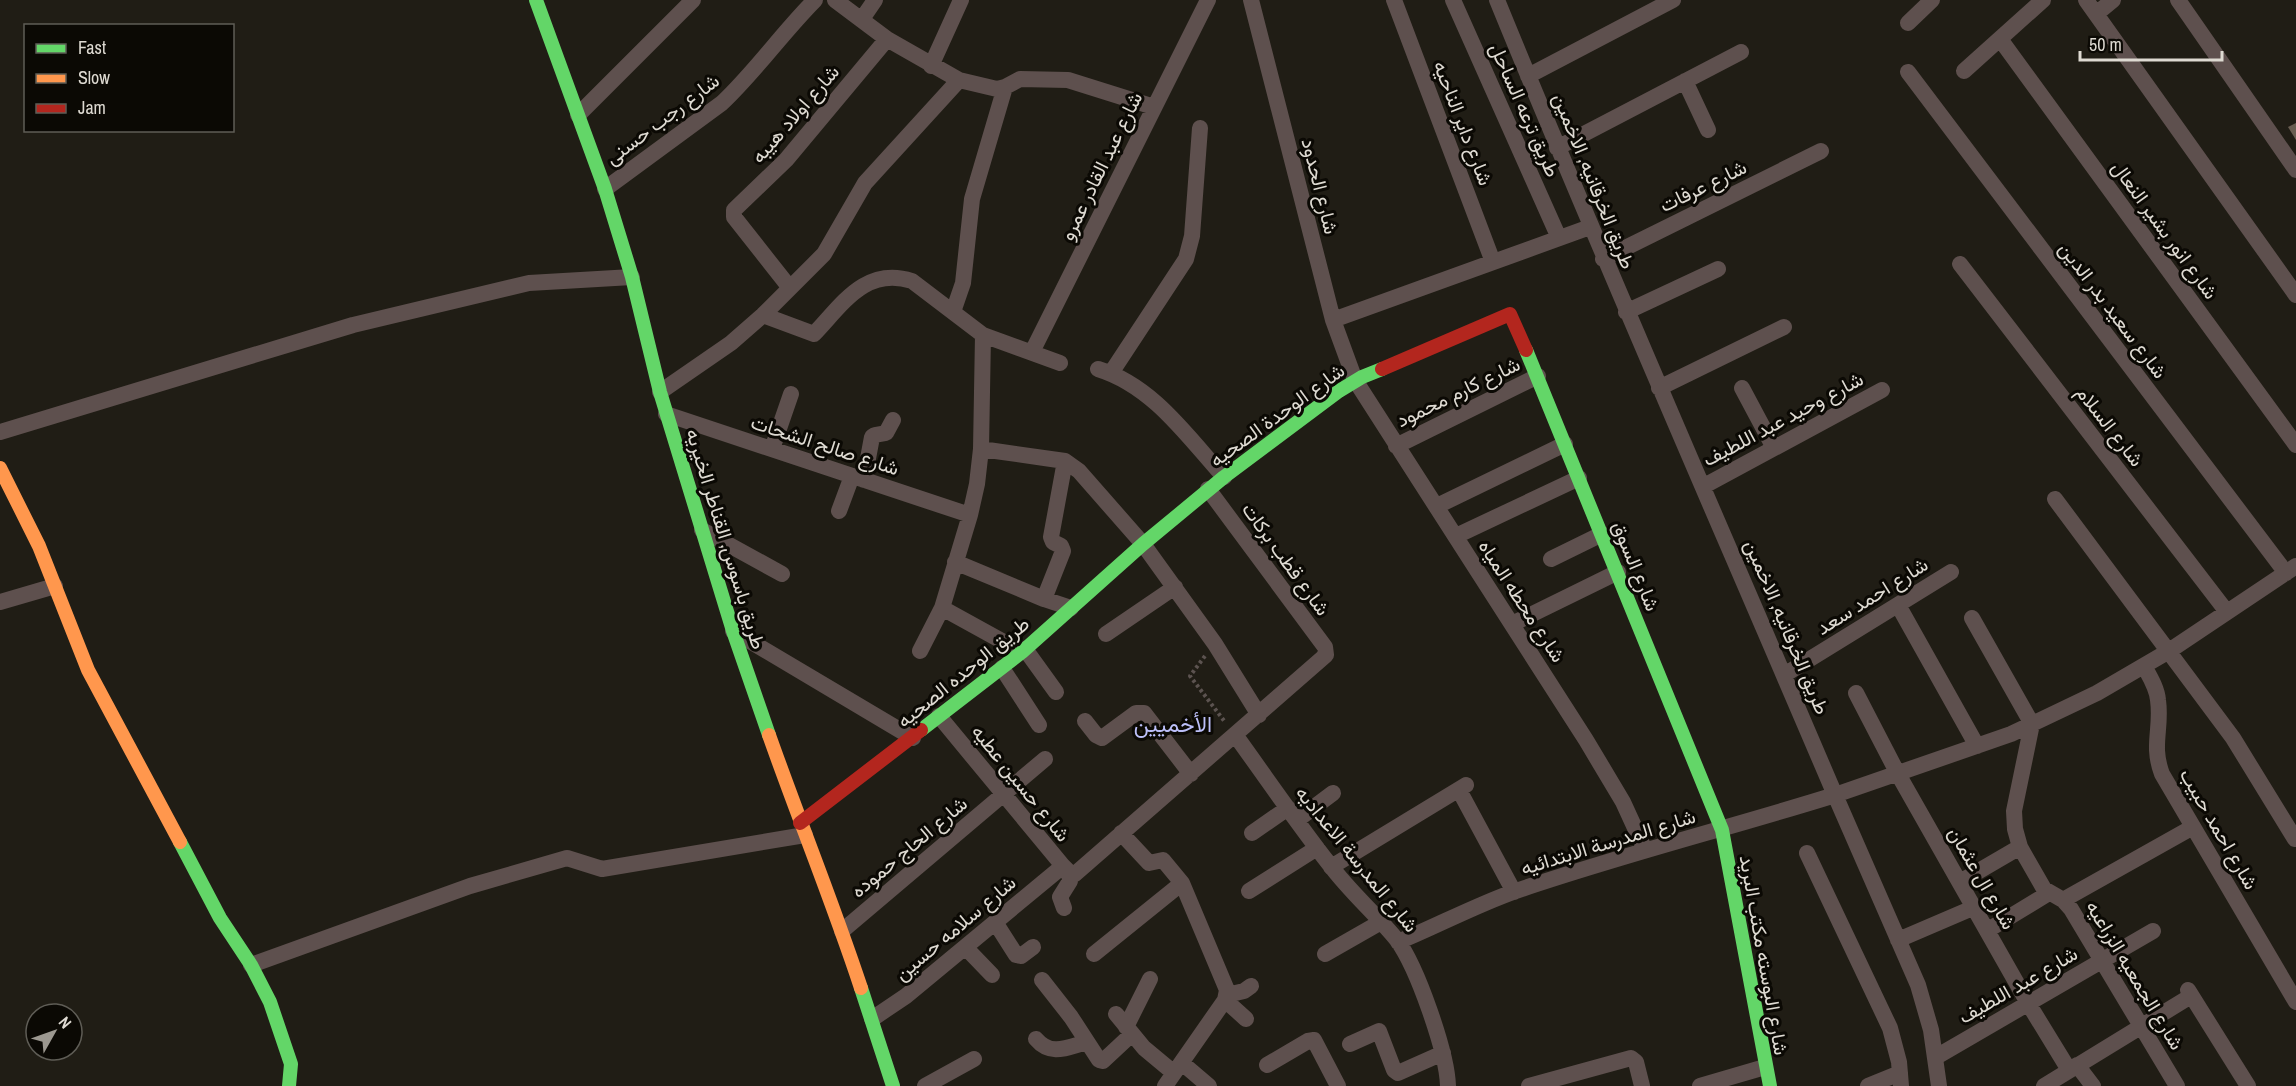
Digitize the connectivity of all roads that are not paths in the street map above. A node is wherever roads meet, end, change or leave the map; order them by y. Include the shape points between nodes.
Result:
1 (536, 0) edge
2 (693, 0) edge
3 (815, 0) edge
4 (835, 0) edge
5 (875, 0) edge
6 (961, 0) edge
7 (1208, 0) edge
8 (1251, 0) edge
9 (1394, 0) edge
10 (1453, 0) edge
11 (1673, 0) edge
12 (1932, 0) edge
13 (2043, 0) edge
14 (2086, 0) edge
15 (2113, 0) edge
16 (2178, 0) edge
17 (1503, 2) edge
18 (2096, 14) junction
19 (862, 19) junction
20 (1908, 23) dead end
21 (887, 39) junction
22 (2000, 39) junction
23 (1741, 52) dead end
24 (931, 66) junction
25 (1964, 71) dead end
26 (1908, 72) dead end
27 (1528, 76) junction
28 (959, 80) junction
29 (1685, 81) junction
30 (1005, 87) junction
31 (1154, 107) junction
32 (578, 115) junction
33 (1200, 128) dead end
34 (1708, 130) dead end
35 (1557, 148) junction
36 (1821, 151) dead end
37 (2296, 170) edge
38 (604, 189) junction
39 (1590, 227) junction
40 (1559, 238) junction
41 (1603, 259) junction
42 (1493, 262) junction
43 (1960, 264) dead end
44 (1718, 269) dead end
45 (632, 277) junction
46 (790, 288) junction
47 (2296, 295) edge
48 (953, 312) junction
49 (1626, 312) junction
50 (763, 315) junction
51 (1514, 317) joint
52 (1332, 321) junction
53 (1784, 327) dead end
54 (982, 335) junction
55 (1032, 352) junction
56 (1059, 363) dead end
57 (1538, 376) junction
58 (1356, 380) junction
59 (1659, 388) junction
60 (1742, 388) dead end
61 (1882, 390) dead end
62 (660, 392) junction
63 (791, 394) dead end
64 (666, 414) junction
65 (892, 420) dead end
66 (0, 432) edge
67 (1565, 444) junction
68 (1396, 446) junction
69 (2296, 446) edge
70 (1774, 448) junction
71 (772, 449) junction
72 (981, 449) junction
73 (1065, 461) junction
74 (0, 468) edge
75 (1224, 477) junction
76 (858, 478) junction
77 (1579, 478) junction
78 (1704, 486) junction
79 (1208, 489) junction
80 (2055, 499) dead end
81 (1437, 506) junction
82 (839, 511) dead end
83 (970, 515) junction
84 (702, 531) junction
85 (1602, 534) junction
86 (1456, 536) junction
87 (1143, 544) junction
88 (1551, 559) dead end
89 (955, 562) junction
90 (2291, 570) edge
91 (1618, 572) junction
92 (1951, 572) dead end
93 (782, 574) dead end
94 (55, 586) junction
95 (1174, 587) junction
96 (1044, 599) junction
97 (0, 602) edge
98 (1898, 605) junction
99 (942, 608) junction
100 (1071, 608) junction
101 (2227, 612) junction
102 (1972, 618) dead end
103 (1512, 624) junction
104 (733, 631) junction
105 (1106, 634) dead end
106 (920, 651) dead end
107 (1024, 651) junction
108 (2169, 651) junction
109 (1326, 655) joint
110 (2144, 666) junction
111 (1002, 668) junction
112 (1784, 675) junction
113 (1056, 692) dead end
114 (1856, 693) dead end
115 (939, 716) junction
116 (1259, 716) junction
117 (1085, 721) dead end
118 (2032, 724) junction
119 (1040, 725) dead end
120 (1236, 736) junction
121 (913, 738) junction
122 (1977, 746) junction
123 (1045, 759) dead end
124 (1191, 774) junction
125 (1898, 774) junction
126 (1333, 793) dead end
127 (1003, 794) junction
128 (1836, 795) junction
129 (1292, 814) junction
130 (2193, 826) junction
131 (803, 829) junction
132 (1722, 830) junction
133 (1252, 832) dead end
134 (1121, 833) junction
135 (2295, 839) edge
136 (2020, 847) junction
137 (1317, 848) junction
138 (1645, 850) junction
139 (1807, 853) dead end
140 (1331, 867) junction
141 (1068, 871) junction
142 (1960, 882) junction
143 (1182, 883) junction
144 (1249, 891) dead end
145 (1514, 892) junction
146 (2056, 897) junction
147 (1974, 907) junction
148 (1064, 908) dead end
149 (996, 922) junction
150 (1381, 922) junction
151 (1988, 930) junction
152 (2153, 931) dead end
153 (842, 932) junction
154 (1898, 940) junction
155 (1398, 942) junction
156 (965, 947) junction
157 (1033, 947) dead end
158 (1094, 954) dead end
159 (1325, 954) dead end
160 (2103, 960) junction
161 (251, 965) junction
162 (992, 975) dead end
163 (1150, 979) dead end
164 (1042, 980) dead end
165 (1251, 986) dead end
166 (1226, 998) junction
167 (2296, 1002) edge
168 (2028, 1003) junction
169 (872, 1019) junction
170 (1246, 1019) dead end
171 (1125, 1025) junction
172 (2141, 1026) junction
173 (1036, 1039) dead end
174 (1087, 1042) junction
175 (1350, 1044) dead end
176 (1443, 1053) junction
177 (1936, 1057) junction
178 (974, 1059) dead end
179 (1267, 1065) dead end
180 (1765, 1067) junction
181 (2073, 1068) junction
182 (1174, 1074) edge
183 (1901, 1080) edge
184 (289, 1086) edge
185 (893, 1086) edge
186 (925, 1086) edge
187 (1209, 1086) edge
188 (1338, 1086) edge
189 (1448, 1086) edge
190 (1529, 1086) edge
191 (1642, 1086) edge
192 (1700, 1086) edge
193 (1770, 1086) edge
194 (1868, 1086) edge
195 (1939, 1086) edge
196 (2043, 1086) edge
197 (2093, 1086) edge
198 (2177, 1086) edge
199 (2248, 1086) edge

1 - 32 street, طريق باسوس, القناطر الخيريه
2 - 32 street
3 - 38 street, شارع رجب حسنى via 722,103
4 - 19 street
5 - 19 street
6 - 24 street
7 - 31 street, شارع عبد القادر عمرو
8 - 52 street, شارع الحدود
9 - 42 street, شارع داير الناحيه
10 - 40 street, طريق ترعه الساحل
11 - 27 street
12 - 20 street
13 - 22 street
14 - 18 street
15 - 18 street
16 - 37 street
17 - 27 street, طريق الخرقانيه, الاخمين
18 - 47 street
19 - 21 street
21 - 24 street
21 - 46 street, شارع اولاد هيبه via 786,160 733,214
22 - 25 street
22 - 69 street, شارع انور بشير النعال
23 - 29 street
24 - 28 street
26 - 90 street, شارع سعيد بدر الدين
27 - 35 street, طريق الخرقانيه, الاخمين
28 - 30 street via 997,89
28 - 46 street via 865,183 824,254
29 - 34 street
29 - 35 street
30 - 31 street via 1020,79 1068,80
30 - 48 street via 972,199 963,283
31 - 55 street, شارع عبد القادر عمرو
32 - 38 street, طريق باسوس, القناطر الخيريه
33 - 75 street via 1192,236 1186,259 1105,371 1131,383 1161,407
35 - 39 street, طريق الخرقانيه, الاخمين
36 - 41 street, شارع عرفات
38 - 45 street, طريق باسوس, القناطر الخيريه
39 - 40 street
39 - 41 street, طريق الخرقانيه, الاخمين
40 - 42 street
41 - 49 street, طريق الخرقانيه, الاخمين
42 - 52 street
43 - 101 street, شارع السلام
44 - 49 street
45 - 62 street, طريق باسوس, القناطر الخيريه
45 - 66 street via 529,283 353,325
46 - 50 street
48 - 50 street via 912,281 899,277 855,289 814,334
48 - 54 street
49 - 59 street, طريق الخرقانيه, الاخمين
50 - 62 street
51 - 57 street, شارع السوق
51 - 58 street, شارع الوحدة الصحيه via 1507,314
52 - 58 street, شارع الحدود
53 - 59 street
54 - 55 street
54 - 72 street
55 - 56 street
57 - 67 street, شارع السوق
57 - 68 street, شارع كارم محمود
58 - 68 street, شارع محطه المياه
58 - 75 street, شارع الوحدة الصحيه
59 - 78 street, طريق الخرقانيه, الاخمين
60 - 70 street
61 - 70 street, شارع وحيد عبد اللطيف
62 - 64 street, طريق باسوس, القناطر الخيريه
63 - 71 street
64 - 71 street, شارع صالح الشحات
64 - 84 street, طريق باسوس, القناطر الخيريه
65 - 76 street via 886,433 872,437
67 - 77 street, شارع السوق
67 - 81 street
68 - 81 street, شارع محطه المياه
70 - 78 street, شارع وحيد عبد اللطيف
71 - 76 street, شارع صالح الشحات
72 - 73 street
72 - 83 street
73 - 87 street
73 - 96 street via 1051,537 1063,551
74 - 94 street
75 - 79 street, شارع الوحدة الصحيه
76 - 82 street
76 - 83 street, شارع صالح الشحات
77 - 85 street, شارع السوق
77 - 86 street
78 - 112 street, طريق الخرقانيه, الاخمين
79 - 87 street, شارع الوحدة الصحيه
79 - 109 street, شارع قطب بركات via 1325,647
80 - 108 street
81 - 86 street, شارع محطه المياه
83 - 89 street
84 - 93 street
84 - 104 street, طريق باسوس, القناطر الخيريه
85 - 88 street
85 - 91 street, شارع السوق
86 - 103 street, شارع محطه المياه
87 - 95 street
87 - 100 street, طريق الوحده الصحيه
89 - 96 street
89 - 99 street
90 - 101 street
91 - 103 street
91 - 132 street, شارع السوق
92 - 98 street, شارع احمد سعد
94 - 97 street
94 - 161 street via 108,709 220,918
95 - 105 street
95 - 116 street
96 - 100 street
98 - 112 street, شارع احمد سعد
98 - 122 street
99 - 106 street
99 - 107 street
100 - 107 street, طريق الوحده الصحيه
101 - 108 street
102 - 118 street
103 - 138 street, شارع محطه المياه via 1623,802
104 - 121 street
104 - 131 street, طريق باسوس, القناطر الخيريه
107 - 111 street, طريق الوحده الصحيه
107 - 113 street
108 - 110 street
108 - 135 street via 2233,738
109 - 116 street, شارع سلامه حسين
110 - 118 street
110 - 130 street, شارع احمد حبيب via 2158,699 2157,762
111 - 115 street, طريق الوحده الصحيه
111 - 119 street
112 - 128 street, طريق الخرقانيه, الاخمين
114 - 125 street, شارع ال عثمان
115 - 121 street, طريق الوحده الصحيه
115 - 127 street, شارع حسين عطيه
116 - 120 street, شارع سلامه حسين
117 - 124 street via 1102,738 1136,713 1144,714
118 - 122 street
118 - 136 street, شارع الجمعيه الزراعيه via 2014,811
120 - 124 street, شارع سلامه حسين
120 - 129 street, شارع المدرسة الاعداديه
121 - 131 street, طريق الوحده الصحيه
122 - 125 street
123 - 127 street, شارع الحاج حموده
124 - 134 street, شارع سلامه حسين
125 - 128 street
125 - 142 street, شارع ال عثمان
126 - 129 street
127 - 141 street, شارع حسين عطيه
127 - 153 street, شارع الحاج حموده
128 - 132 street, شارع المدرسة الابتدائيه
128 - 154 street, طريق الخرقانيه, الاخمين
129 - 133 street
129 - 137 street, شارع المدرسة الاعداديه
130 - 146 street
130 - 167 street, شارع احمد حبيب
131 - 153 street, طريق باسوس, القناطر الخيريه
131 - 161 street via 602,869 567,858 470,886
132 - 138 street, شارع المدرسة الابتدائيه
132 - 180 street, شارع البوسته مكتب البريد
134 - 141 street, شارع سلامه حسين
134 - 143 street via 1149,863 1163,860
136 - 142 street
136 - 146 street, شارع الجمعيه الزراعيه via 2044,889
137 - 140 street, شارع المدرسة الاعداديه
137 - 144 street
138 - 145 street, شارع المدرسة الابتدائيه
139 - 183 street via 1890,1028
140 - 145 street via 1462,788
140 - 150 street, شارع المدرسة الاعداديه
141 - 148 street via 1070,881 1060,897
141 - 149 street, شارع سلامه حسين
142 - 147 street, شارع ال عثمان
143 - 158 street
143 - 166 street via 1222,975
145 - 155 street, شارع المدرسة الابتدائيه
146 - 151 street
146 - 160 street, شارع الجمعيه الزراعيه via 2071,909
147 - 151 street, شارع ال عثمان
147 - 154 street
149 - 156 street, شارع سلامه حسين
149 - 157 street via 1016,955 1021,956
150 - 155 street, شارع المدرسة الاعداديه
150 - 159 street
151 - 168 street, شارع ال عثمان
152 - 160 street, شارع عبد اللطيف
153 - 169 street, طريق باسوس, القناطر الخيريه
154 - 177 street, طريق الخرقانيه, الاخمين via 1926,1006
155 - 176 street, شارع المدرسة الاعداديه via 1414,973
156 - 162 street
156 - 169 street, شارع سلامه حسين
160 - 168 street, شارع عبد اللطيف
160 - 172 street, شارع الجمعيه الزراعيه
161 - 184 street via 286,1046 291,1064
163 - 171 street
164 - 174 street
165 - 166 street
166 - 170 street
166 - 182 street
168 - 177 street, شارع عبد اللطيف
168 - 181 street, شارع ال عثمان
169 - 185 street, طريق باسوس, القناطر الخيريه
171 - 174 street via 1103,1061
171 - 182 street
172 - 181 street
172 - 198 street, شارع الجمعيه الزراعيه
172 - 199 street via 2190,993
173 - 174 street via 1053,1050
175 - 176 street via 1379,1031 1398,1073
176 - 189 street, شارع المدرسة الاعداديه
177 - 195 street, طريق الخرقانيه, الاخمين
178 - 186 street
179 - 188 street via 1314,1040
180 - 192 street
180 - 193 street, شارع البوسته مكتب البريد
181 - 196 street
181 - 197 street, شارع ال عثمان
182 - 187 street
183 - 194 street
190 - 191 street via 1631,1058 1636,1062

